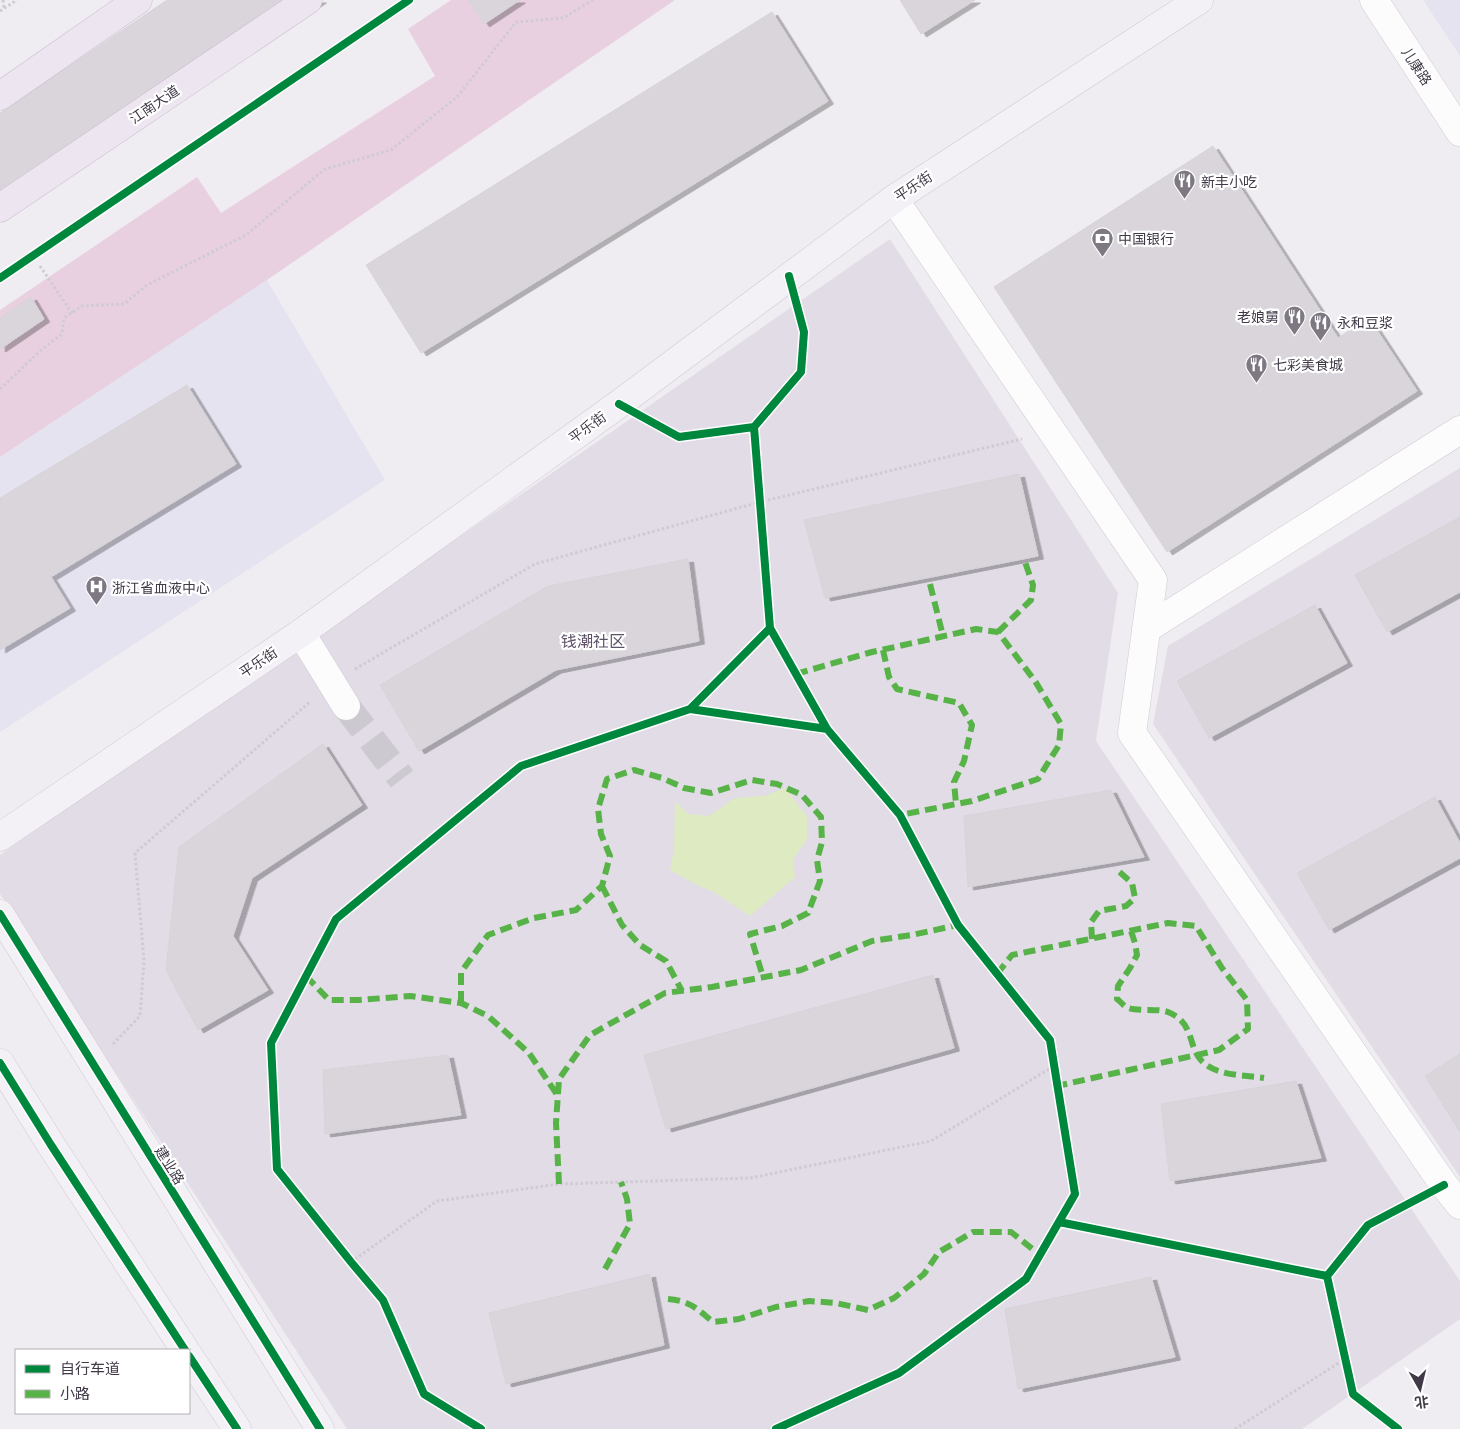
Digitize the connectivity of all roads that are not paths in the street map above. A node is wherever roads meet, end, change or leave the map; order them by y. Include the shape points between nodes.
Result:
1 (138, 0) edge
2 (308, 0) edge
3 (1200, 0) edge
4 (1374, 0) edge
5 (0, 96) edge
6 (1460, 132) edge
7 (894, 199) junction
8 (0, 208) edge
9 (1460, 430) edge
10 (1146, 629) junction
11 (301, 633) junction
12 (346, 706) tunnel mouth
13 (0, 837) edge
14 (0, 914) edge
15 (0, 1063) edge
16 (1460, 1205) edge
17 (184, 1349) edge
18 (190, 1358) edge
19 (237, 1429) edge
20 (320, 1429) edge

1 - 5 main road
2 - 8 main road, 江南大道
3 - 7 street, 平乐街
4 - 6 street, 儿康路
7 - 10 street via 1153,580
7 - 11 street, 平乐街 via 619,404
9 - 10 street
10 - 16 street via 1132,733
11 - 12 street
11 - 13 street, 平乐街
14 - 20 street, 建业路
15 - 17 street
18 - 19 street

